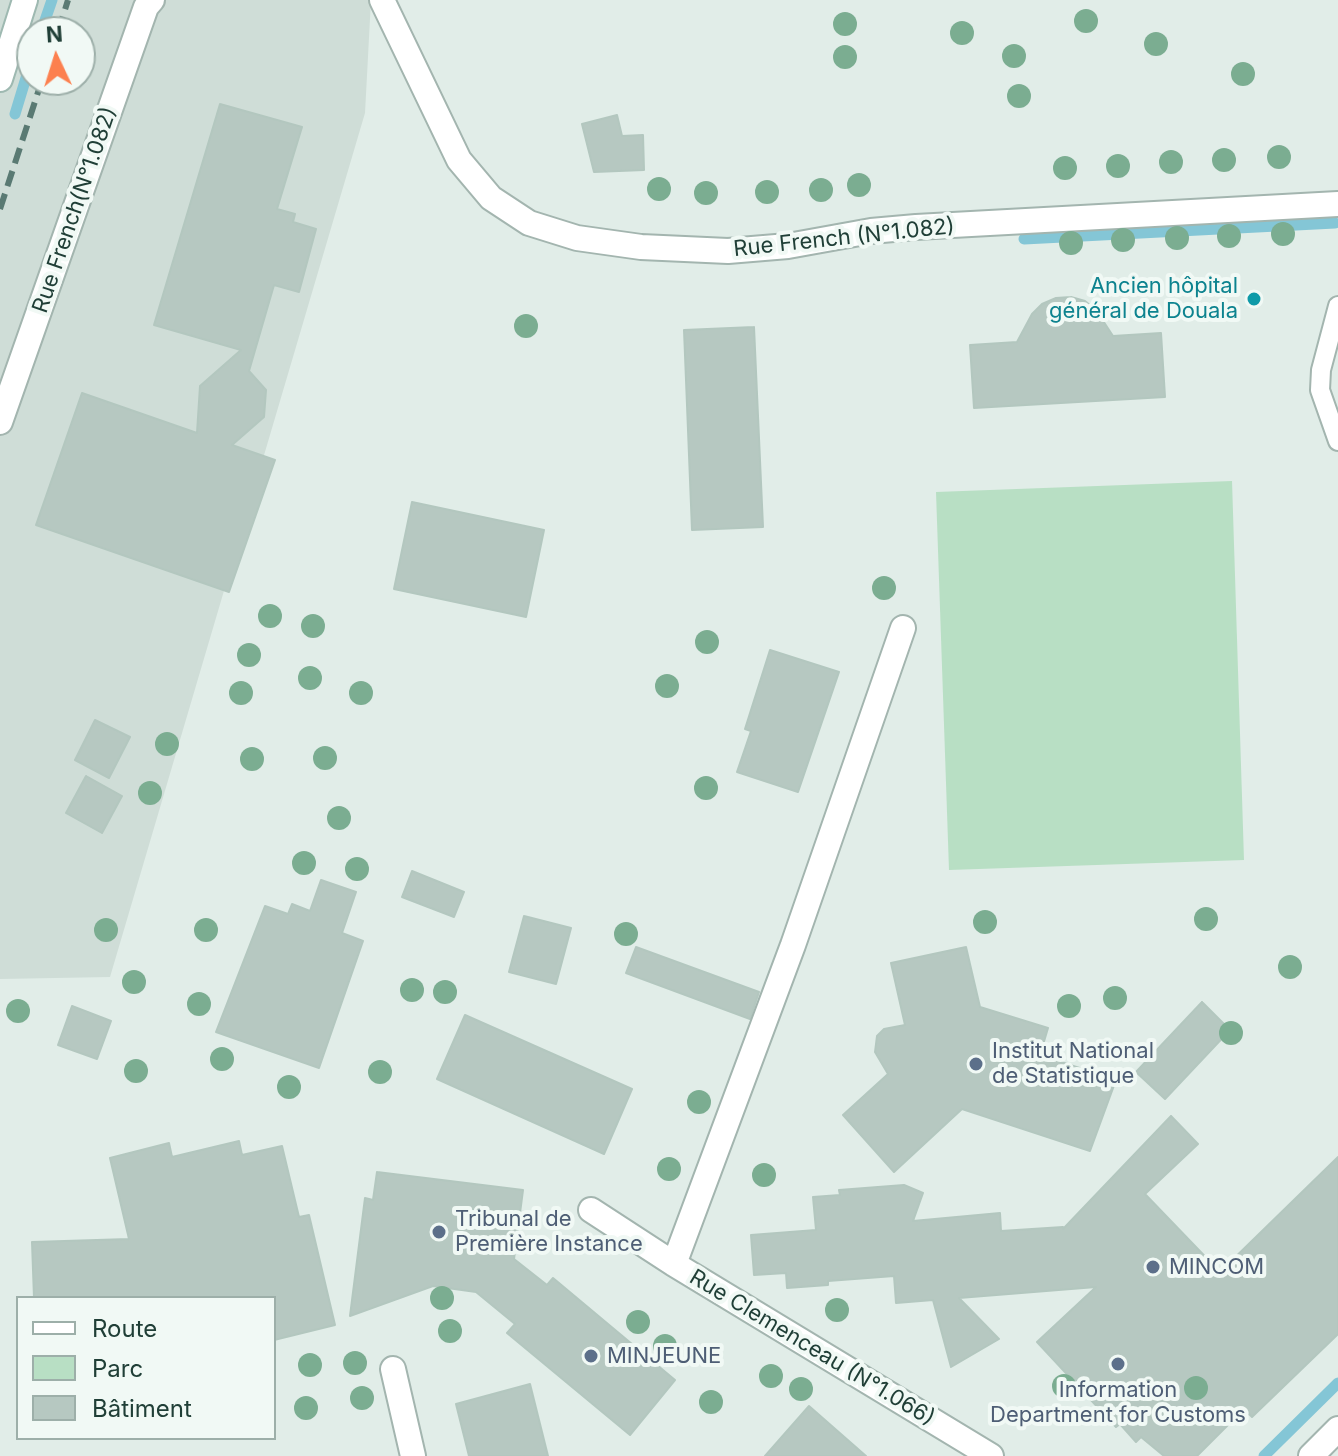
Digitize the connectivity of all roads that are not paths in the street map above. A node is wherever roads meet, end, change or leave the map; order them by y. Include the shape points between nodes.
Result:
1 (25, 0) edge
2 (152, 0) edge
3 (382, 0) edge
4 (0, 79) edge
5 (1338, 204) edge
6 (1338, 306) edge
7 (0, 422) edge
8 (1338, 441) edge
9 (903, 628) dead end
10 (591, 1210) dead end
11 (674, 1264) junction
12 (393, 1369) dead end
13 (1338, 1429) edge
14 (413, 1456) edge
15 (991, 1456) edge
16 (1311, 1456) edge

1 - 4 street
2 - 7 street, Rue French(N°1.082)
3 - 5 street, Rue French (N°1.082) via 459,160 491,198 529,223 577,238 728,251 916,227
6 - 8 lane via 1320,390
9 - 11 street
10 - 11 street, Rue Clemenceau (N°1.066)
11 - 15 street, Rue Clemenceau (N°1.066)
12 - 14 street
13 - 16 street

